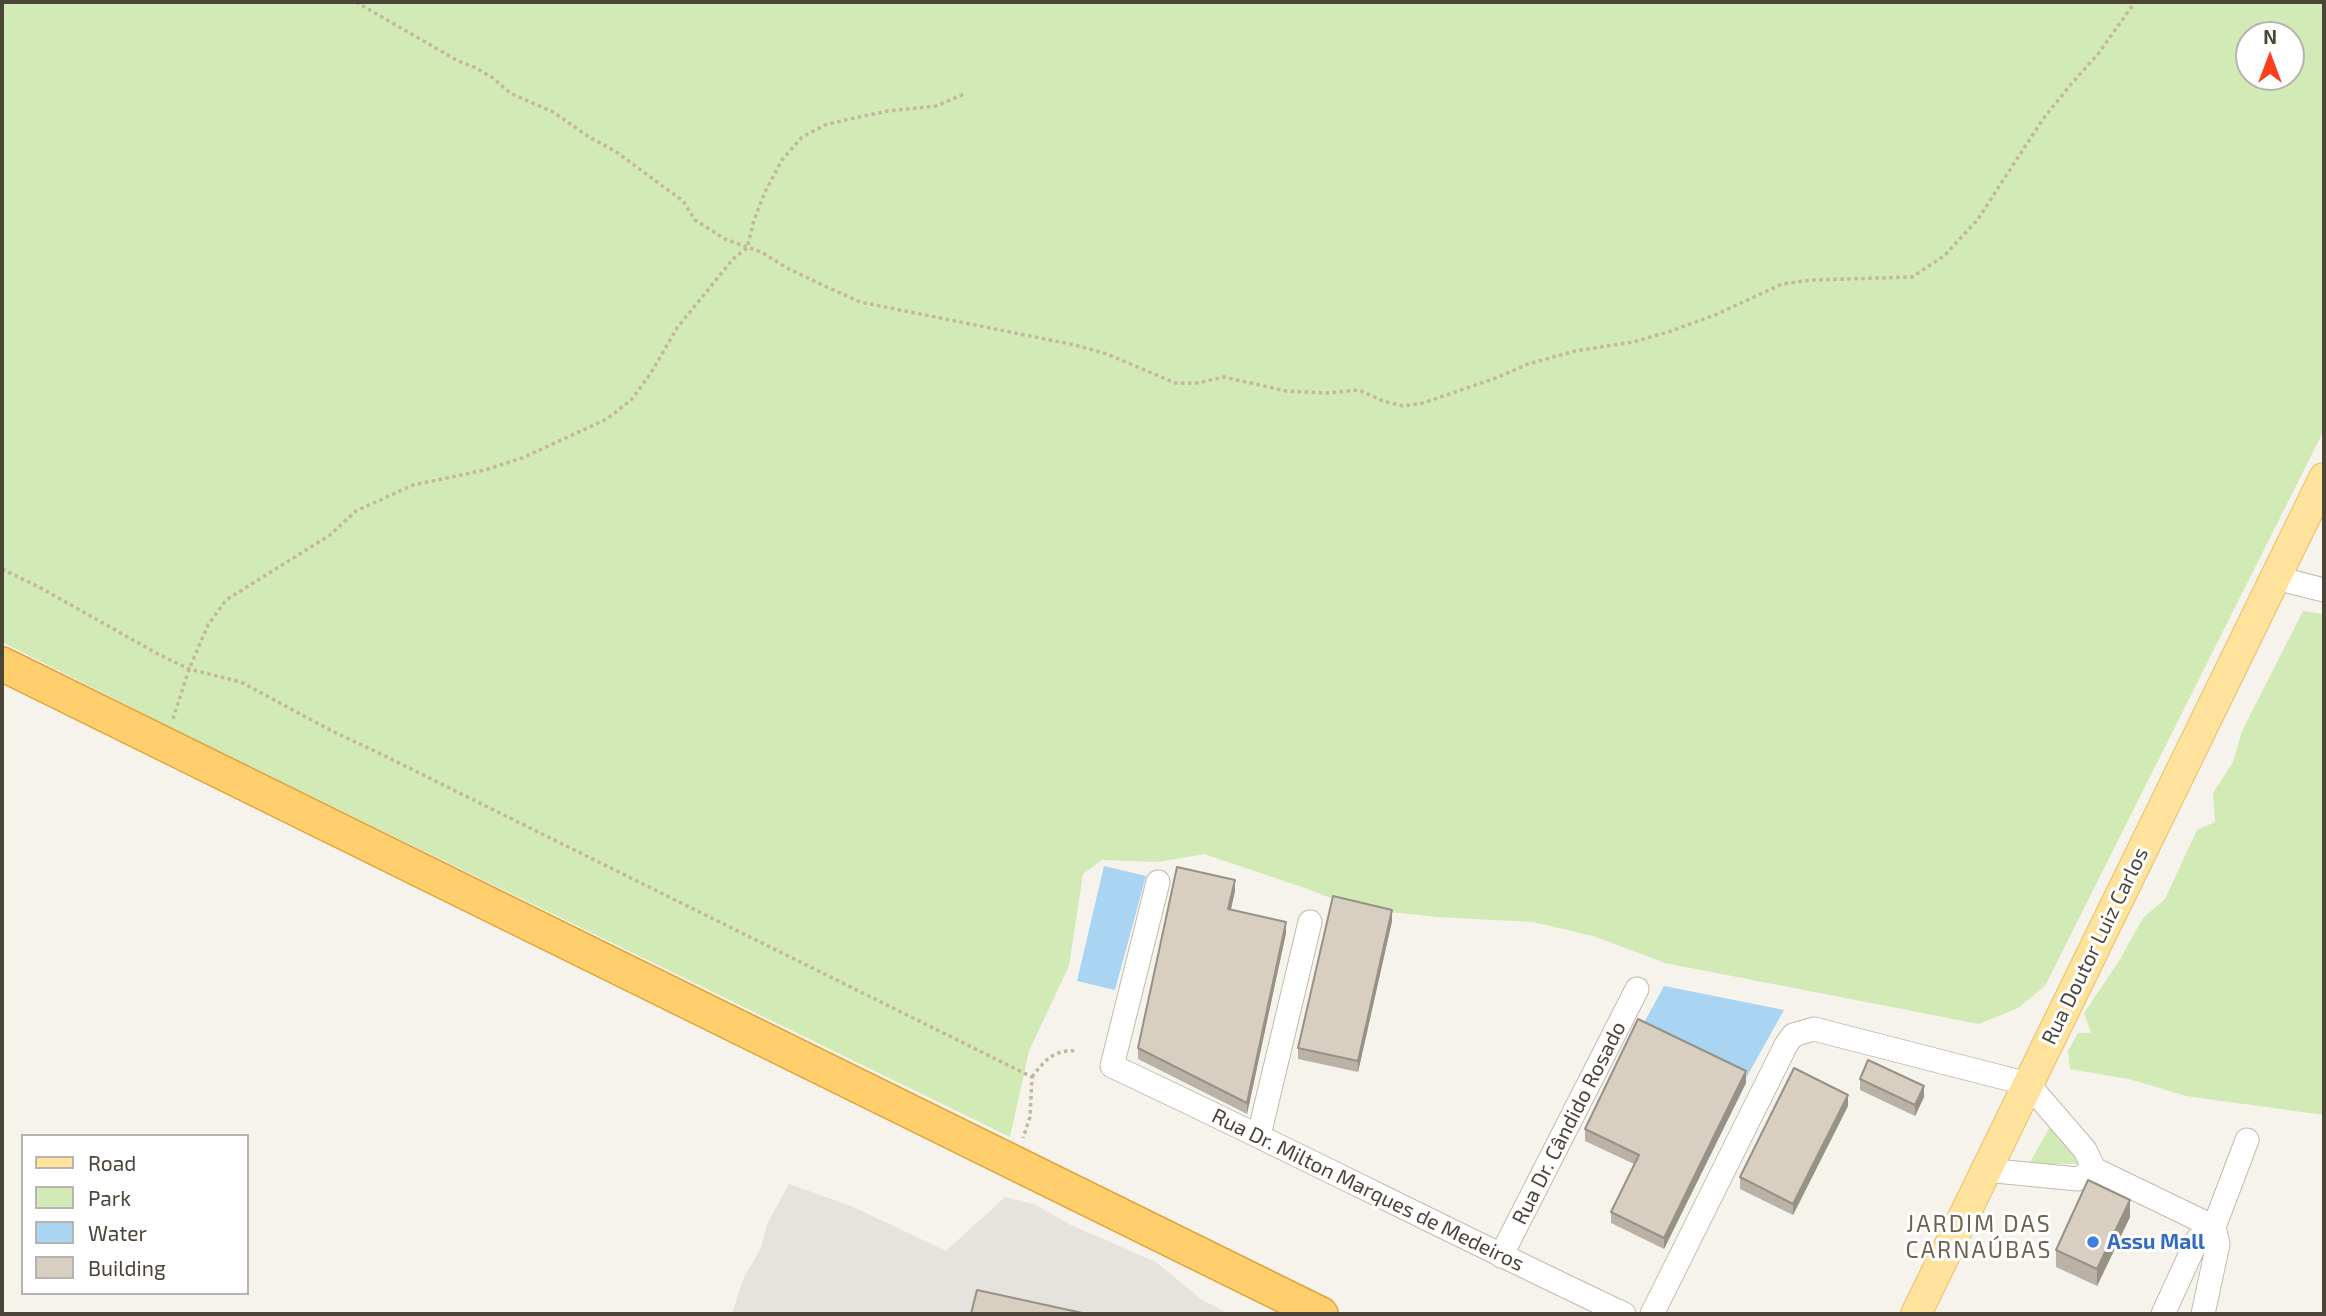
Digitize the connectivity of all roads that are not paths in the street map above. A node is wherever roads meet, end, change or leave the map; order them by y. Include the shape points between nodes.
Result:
1 (2324, 478) edge
2 (2276, 578) junction
3 (2324, 590) edge
4 (2, 664) edge
5 (1158, 882) dead end
6 (1310, 922) dead end
7 (1637, 989) dead end
8 (2028, 1084) junction
9 (1259, 1135) junction
10 (2247, 1140) dead end
11 (2094, 1169) junction
12 (1985, 1170) junction
13 (2214, 1227) junction
14 (1501, 1256) junction
15 (1321, 1314) edge
16 (1624, 1314) edge
17 (1651, 1314) edge
18 (1916, 1314) edge
19 (2163, 1314) edge
20 (2203, 1314) edge

1 - 2 main road, Rua Doutor Luiz Carlos
2 - 3 street
2 - 8 main road, Rua Doutor Luiz Carlos
4 - 15 highway
5 - 9 street, Rua Dr. Milton Marques de Medeiros via 1112,1066
6 - 9 street
7 - 14 street, Rua Dr. Cândido Rosado
8 - 11 street via 2085,1150
8 - 12 main road, Rua Doutor Luiz Carlos
8 - 17 street via 1814,1029 1793,1035
9 - 14 street, Rua Dr. Milton Marques de Medeiros
10 - 13 street
11 - 12 street via 2078,1179
11 - 13 street
12 - 18 main road, Rua Doutor Luiz Carlos
13 - 19 street via 2197,1240
13 - 20 street via 2218,1244
14 - 16 street, Rua Dr. Milton Marques de Medeiros

